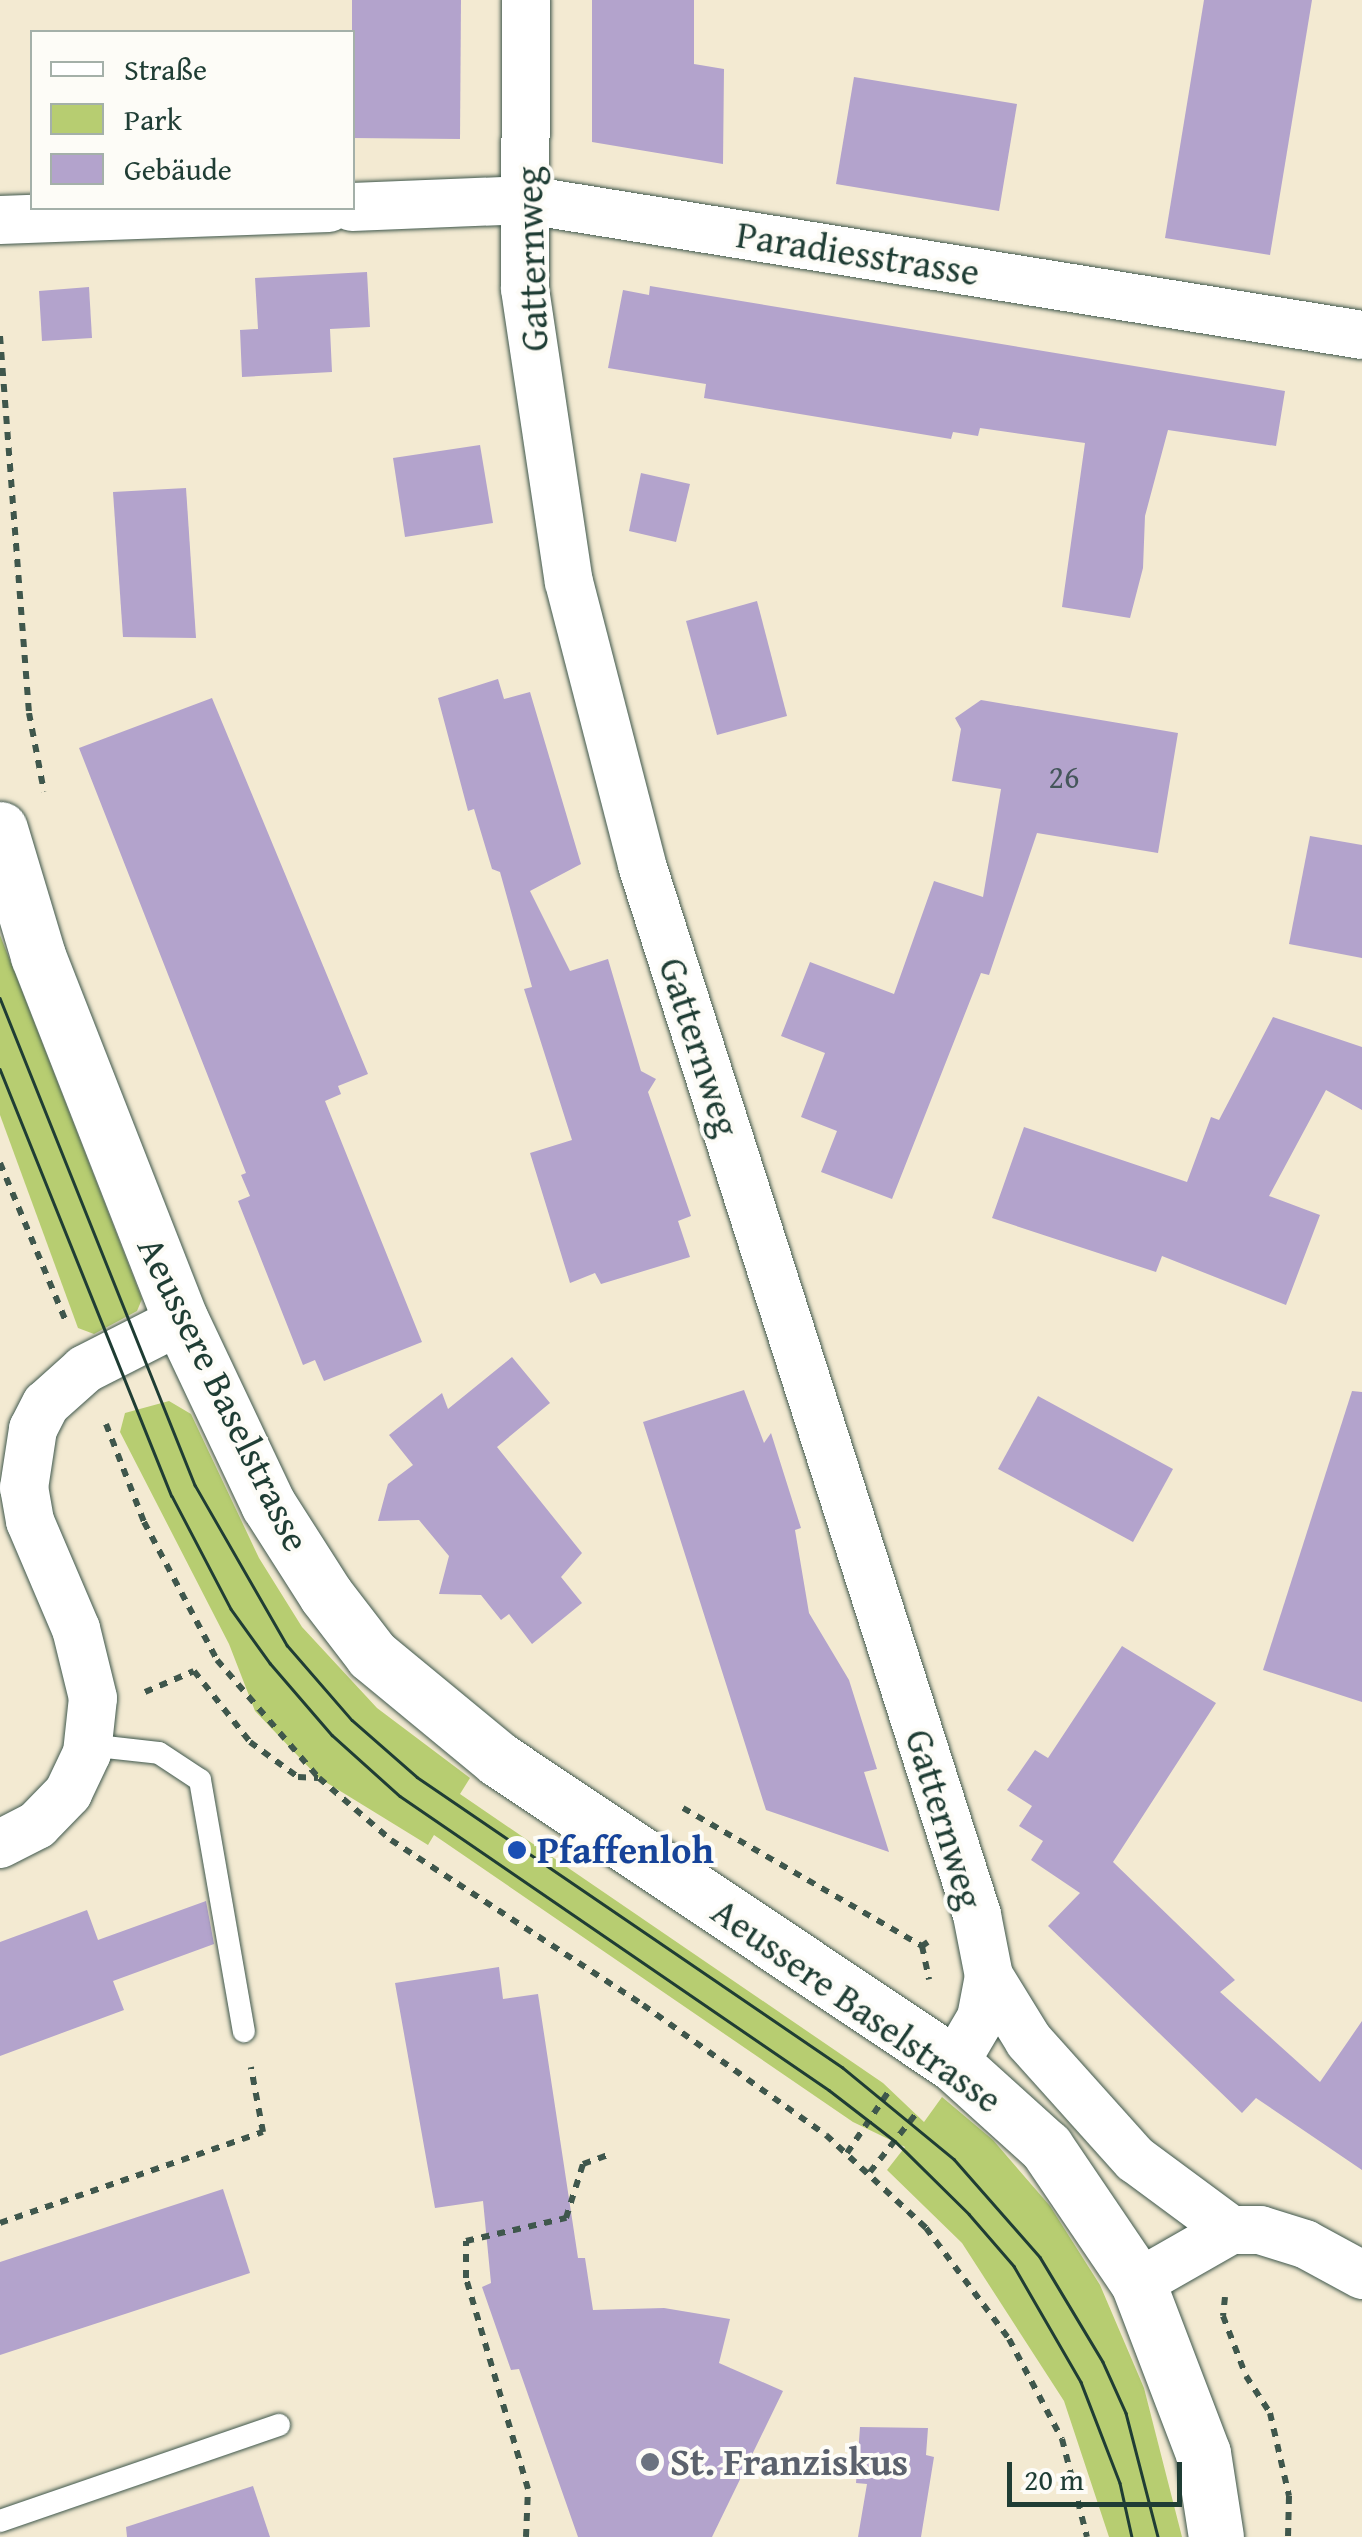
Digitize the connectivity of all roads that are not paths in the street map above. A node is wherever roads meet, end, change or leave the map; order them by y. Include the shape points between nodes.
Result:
1 (526, 0) edge
2 (527, 200) junction
3 (355, 206) edge
4 (274, 210) edge
5 (0, 220) edge
6 (1362, 335) edge
7 (23, 817) edge
8 (181, 1320) junction
9 (90, 1730) junction
10 (0, 1844) edge
11 (989, 1976) junction
12 (244, 2031) dead end
13 (954, 2064) junction
14 (1232, 2230) junction
15 (1362, 2276) edge
16 (1138, 2283) junction
17 (279, 2425) dead end
18 (0, 2521) edge
19 (1216, 2537) edge

1 - 2 street, Gatternweg
2 - 3 street, Paradiesstrasse
2 - 6 street, Paradiesstrasse
2 - 11 street, Gatternweg via 525,289 554,505 638,847 976,1915
4 - 5 street
7 - 8 main road, Aeussere Baselstrasse via 38,956
8 - 9 street via 86,1370 39,1416 26,1454 30,1521 76,1628 93,1698
8 - 13 main road, Aeussere Baselstrasse via 268,1504 372,1654 498,1759
9 - 10 street via 68,1793 37,1825
9 - 12 lane via 159,1753 200,1780
11 - 13 street, Gatternweg via 981,2018
11 - 14 street via 1029,2041 1135,2159
13 - 16 main road, Aeussere Baselstrasse via 1046,2146
14 - 15 street via 1260,2230 1305,2244
14 - 16 street
16 - 19 main road, Aeussere Baselstrasse via 1203,2453
17 - 18 lane

